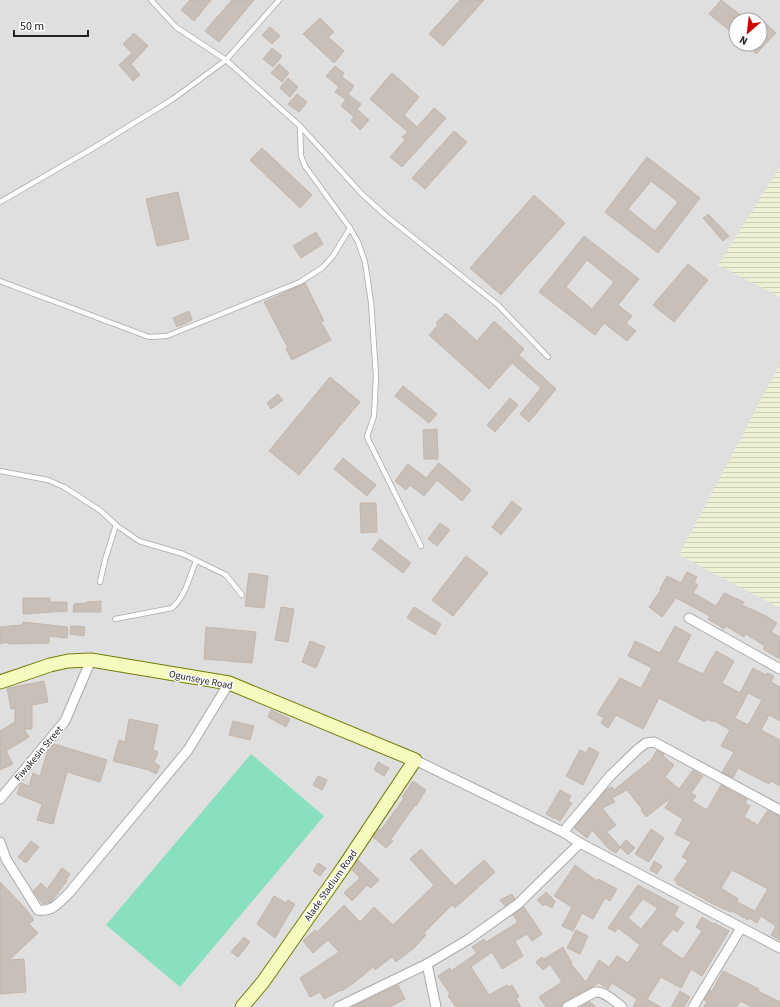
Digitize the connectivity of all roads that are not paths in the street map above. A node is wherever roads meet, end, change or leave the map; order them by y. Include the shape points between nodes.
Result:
1 (151, 0) edge
2 (279, 0) edge
3 (226, 60) junction
4 (300, 126) junction
5 (0, 202) edge
6 (350, 228) junction
7 (0, 281) edge
8 (548, 357) dead end
9 (0, 471) edge
10 (116, 525) junction
11 (421, 546) dead end
12 (196, 561) junction
13 (100, 582) dead end
14 (242, 595) dead end
15 (689, 618) dead end
16 (115, 619) dead end
17 (91, 660) junction
18 (780, 669) edge
19 (0, 682) edge
20 (229, 683) junction
21 (414, 760) junction
22 (0, 799) edge
23 (780, 810) edge
24 (563, 832) junction
25 (0, 842) edge
26 (580, 843) junction
27 (741, 928) junction
28 (780, 948) edge
29 (427, 964) junction
30 (242, 1007) edge
31 (338, 1007) edge
32 (436, 1007) edge
33 (567, 1007) edge
34 (622, 1007) edge
35 (693, 1007) edge

1 - 3 lane via 176,27
2 - 3 lane
3 - 4 lane
3 - 5 lane via 156,110
4 - 6 lane via 301,156 305,166
4 - 8 lane via 385,215 498,305
6 - 7 lane via 333,256 322,268 300,282 167,336 149,337
6 - 11 lane via 365,262 371,302 376,376 374,416 367,437
9 - 10 lane via 48,480 64,487
10 - 12 lane via 139,541 173,550
10 - 13 lane
12 - 14 lane via 226,575
12 - 16 lane via 182,595 172,608
15 - 18 street
17 - 19 street, Ogunseye Road via 50,665
17 - 20 street, Ogunseye Road
17 - 22 street, Fiwakesin Street via 64,720
20 - 21 street, Ogunseye Road
20 - 25 street via 188,750 69,893 51,909 38,910 6,859
21 - 24 street
21 - 30 street, Alade Stadium Road via 263,982
23 - 24 street via 654,742 638,748 611,775
24 - 26 street
26 - 27 street
26 - 29 street via 518,904 469,939
27 - 28 street
27 - 35 street
29 - 31 street
29 - 32 street
33 - 34 street via 598,992

